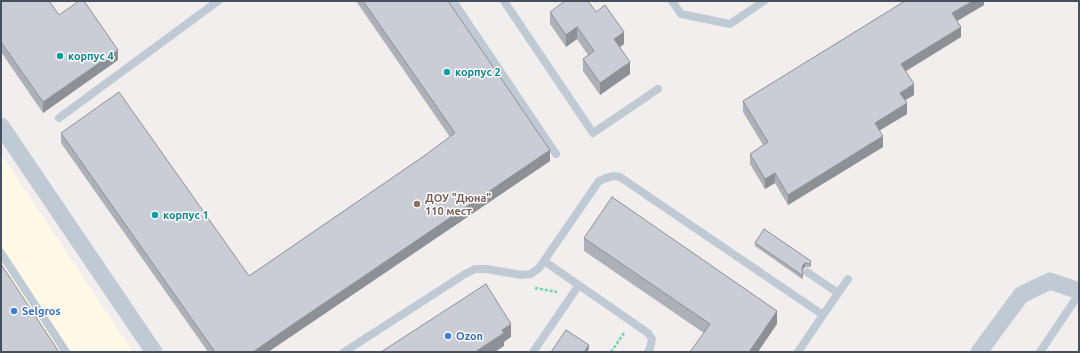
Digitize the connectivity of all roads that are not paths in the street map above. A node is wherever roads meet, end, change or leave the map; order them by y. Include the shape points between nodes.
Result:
1 (218, 1) edge
2 (453, 1) edge
3 (504, 1) edge
4 (672, 1) edge
5 (764, 1) edge
6 (658, 89) dead end
7 (59, 118) dead end
8 (1, 126) edge
9 (556, 154) dead end
10 (1, 253) edge
11 (544, 261) junction
12 (807, 272) dead end
13 (848, 279) dead end
14 (579, 285) junction
15 (1079, 291) edge
16 (838, 293) junction
17 (1079, 294) edge
18 (823, 315) junction
19 (66, 352) edge
20 (154, 352) edge
21 (344, 352) edge
22 (533, 352) edge
23 (648, 352) edge
24 (798, 352) edge
25 (979, 352) edge
26 (1040, 352) edge

1 - 7 lane
2 - 9 lane
3 - 6 lane via 592,133
4 - 5 lane via 681,14 730,24
8 - 20 street
10 - 19 lane
11 - 14 lane
11 - 18 lane via 599,181 614,176 620,177
11 - 21 lane via 531,274 475,269
12 - 16 lane
13 - 16 lane
14 - 22 lane
14 - 23 lane via 648,333 652,339
15 - 25 street via 1050,281 1021,295
16 - 18 lane
17 - 26 lane
18 - 24 lane

